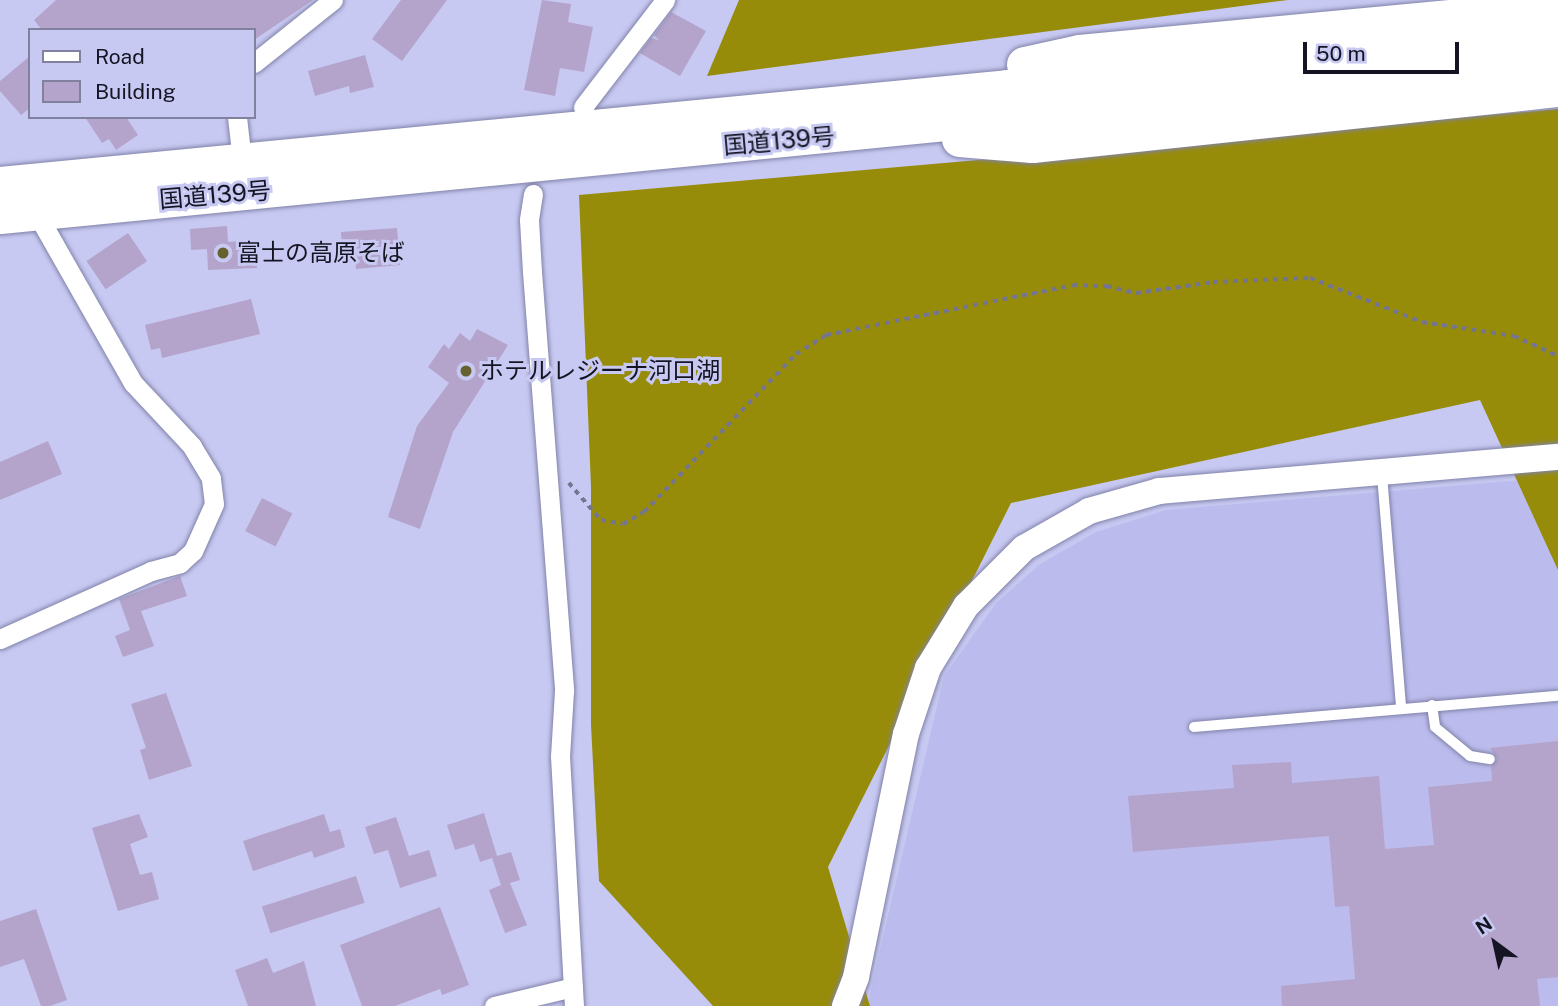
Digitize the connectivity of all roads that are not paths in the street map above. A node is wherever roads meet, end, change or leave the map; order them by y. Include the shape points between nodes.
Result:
1 (333, 0) edge
2 (665, 0) edge
3 (1498, 7) edge
4 (1558, 8) edge
5 (1558, 34) edge
6 (256, 61) edge
7 (1558, 63) edge
8 (1558, 89) edge
9 (874, 97) junction
10 (583, 107) dead end
11 (237, 119) edge
12 (876, 132) junction
13 (242, 161) junction
14 (0, 184) edge
15 (533, 194) dead end
16 (36, 212) junction
17 (0, 216) edge
18 (1558, 457) edge
19 (1381, 472) junction
20 (0, 639) edge
21 (1558, 696) edge
22 (1432, 705) junction
23 (1401, 708) junction
24 (1194, 727) dead end
25 (1490, 760) dead end
26 (573, 997) edge
27 (495, 1006) edge
28 (845, 1006) edge

1 - 6 street
2 - 10 street
3 - 4 street
3 - 9 highway via 1079,52
5 - 9 highway, 国道139号
7 - 12 highway, 国道139号
8 - 12 highway via 1032,145
9 - 13 highway, 国道139号
11 - 13 street
12 - 16 highway, 国道139号
13 - 14 highway, 国道139号
15 - 26 street via 531,259 564,691 560,756
16 - 17 highway, 国道139号
16 - 20 street via 133,383 192,446 211,478 214,504 193,551 180,563 151,571
18 - 19 street
19 - 23 lane
19 - 28 street via 1158,491 1089,511 1024,548 967,606 928,668 906,734 856,977
21 - 22 lane
22 - 23 lane
22 - 25 lane via 1435,727 1470,756
23 - 24 lane
26 - 27 street

